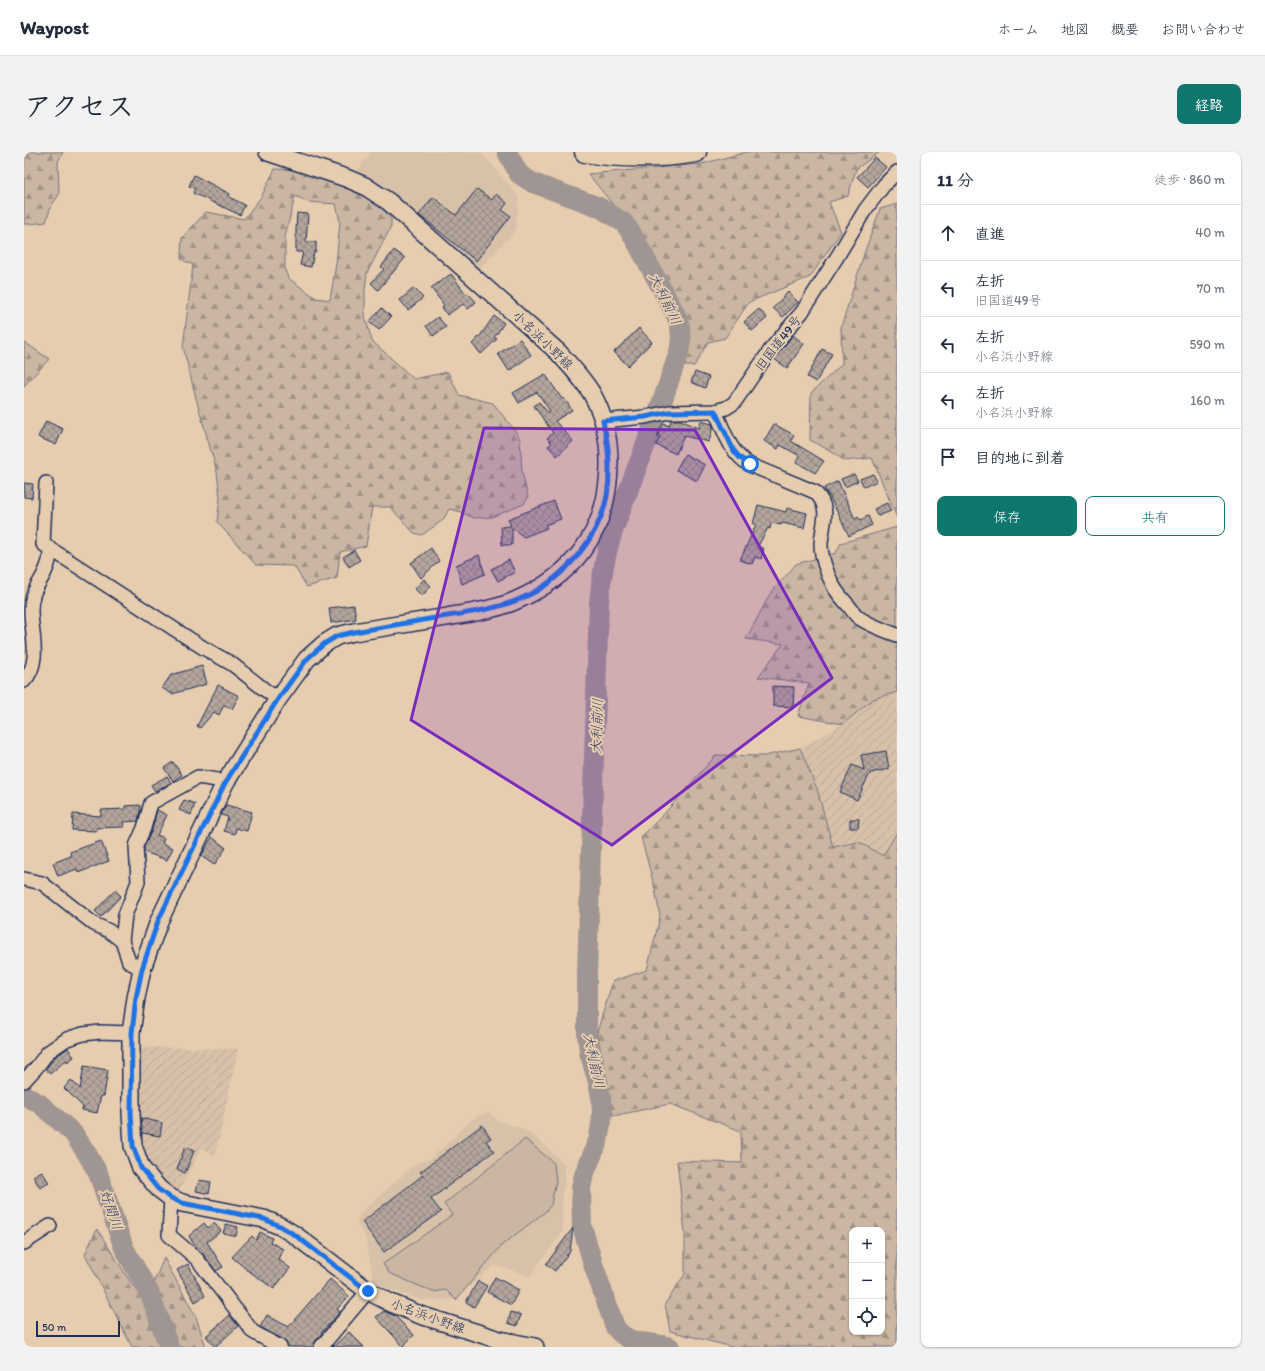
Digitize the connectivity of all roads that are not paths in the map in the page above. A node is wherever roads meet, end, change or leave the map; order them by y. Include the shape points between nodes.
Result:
1 (268, 152) edge
2 (585, 152) edge
3 (696, 152) edge
4 (897, 172) edge
5 (715, 411) junction
6 (603, 421) junction
7 (46, 482) dead end
8 (50, 549) junction
9 (897, 635) edge
10 (24, 660) edge
11 (27, 678) edge
12 (278, 699) junction
13 (225, 783) junction
14 (24, 879) edge
15 (122, 941) junction
16 (142, 969) junction
17 (132, 1033) junction
18 (24, 1081) edge
19 (171, 1198) junction
20 (50, 1226) dead end
21 (24, 1243) edge
22 (368, 1291) junction
23 (280, 1347) edge
24 (321, 1347) edge
25 (534, 1347) edge

1 - 6 main road, 小名浜小野線 via 346,178 365,186 389,202 558,352 592,395
2 - 3 highway via 630,157
4 - 5 street, 旧国道49号 via 865,210 802,312 771,349 734,403
5 - 6 street, 旧国道49号
5 - 9 street via 734,451 740,458 815,492 820,497 826,511 821,544 833,587 858,616
6 - 12 main road, 小名浜小野線 via 608,444 609,473 606,497 596,526 582,551 563,572 540,589 516,601 488,610 337,636 307,659
7 - 8 street via 43,544
8 - 11 street via 48,564 31,599 34,660
8 - 12 street via 232,664
10 - 11 street
12 - 13 main road, 小名浜小野線
13 - 15 street via 198,777 151,803 136,846 138,882 125,914
13 - 16 main road, 小名浜小野線 via 158,921
14 - 15 street via 42,883 94,924
15 - 16 street via 129,962
16 - 17 main road, 小名浜小野線
17 - 18 street via 100,1032 68,1039 48,1052
17 - 19 main road, 小名浜小野線 via 133,1146 141,1168 158,1189
19 - 22 main road, 小名浜小野線 via 182,1203 264,1219 280,1226
19 - 23 street via 169,1235 197,1259 254,1332
20 - 21 street
22 - 24 street
22 - 25 main road, 小名浜小野線 via 420,1315 500,1340

